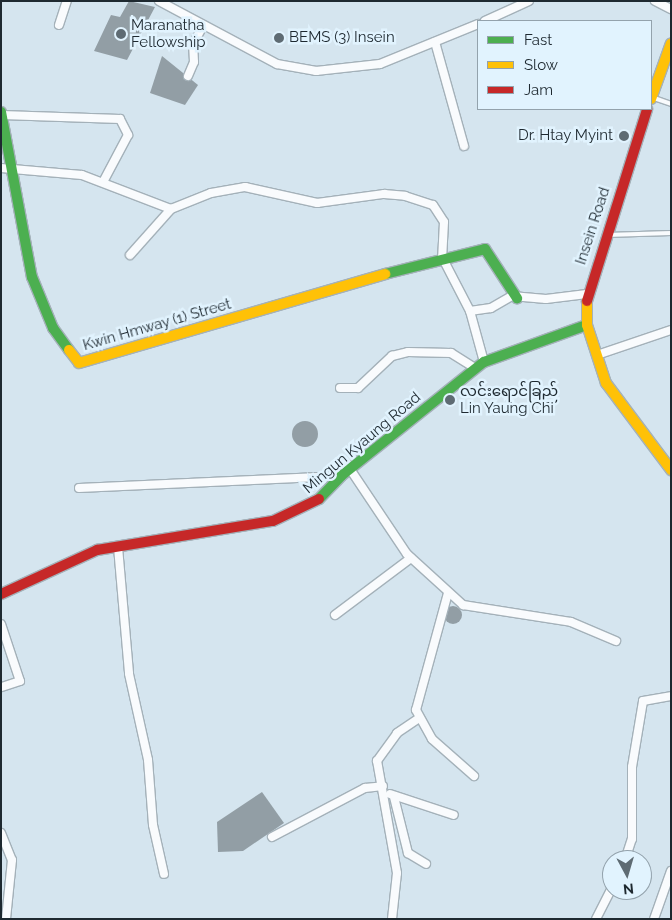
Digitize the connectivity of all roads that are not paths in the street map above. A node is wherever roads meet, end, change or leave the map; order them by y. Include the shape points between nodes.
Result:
1 (67, 1) edge
2 (159, 1) edge
3 (529, 1) edge
4 (655, 1) edge
5 (671, 9) edge
6 (491, 20) edge
7 (59, 24) dead end
8 (477, 24) edge
9 (203, 26) junction
10 (435, 42) junction
11 (671, 43) edge
12 (188, 76) dead end
13 (653, 90) edge
14 (671, 104) edge
15 (645, 110) edge
16 (1, 114) edge
17 (464, 146) dead end
18 (6, 168) edge
19 (103, 182) junction
20 (171, 209) junction
21 (671, 233) edge
22 (605, 235) junction
23 (130, 255) dead end
24 (442, 257) junction
25 (587, 294) junction
26 (518, 298) junction
27 (470, 311) junction
28 (587, 325) junction
29 (671, 330) edge
30 (597, 355) junction
31 (480, 365) junction
32 (340, 388) dead end
33 (350, 469) junction
34 (671, 470) edge
35 (341, 476) junction
36 (79, 488) dead end
37 (118, 547) junction
38 (411, 558) junction
39 (448, 593) junction
40 (1, 594) edge
41 (335, 615) dead end
42 (1, 624) edge
43 (616, 641) dead end
44 (1, 687) edge
45 (671, 696) edge
46 (418, 719) junction
47 (474, 776) dead end
48 (384, 789) junction
49 (394, 797) junction
50 (454, 816) dead end
51 (1, 833) edge
52 (272, 837) dead end
53 (628, 850) edge
54 (426, 864) dead end
55 (671, 871) edge
56 (164, 874) dead end
57 (606, 900) edge
58 (6, 919) edge
59 (392, 919) edge
60 (596, 919) edge
61 (654, 919) edge

1 - 7 street
2 - 9 street
3 - 6 street
4 - 5 street
8 - 10 street
9 - 10 street via 277,64 316,71 380,64
9 - 12 street via 193,44 194,62
10 - 17 street
11 - 13 street
13 - 14 lane
15 - 22 street, Insein Road
16 - 18 street, Kwin Hmway (1) Street
16 - 19 street via 120,119 127,125 128,135
18 - 19 street
18 - 24 street, Kwin Hmway (1) Street via 32,277 53,328 79,363
19 - 20 street
20 - 23 street
20 - 24 street via 211,193 245,187 317,203 384,194 405,196 433,205 444,222
21 - 22 lane
22 - 25 street, Insein Road
24 - 26 street via 487,250
24 - 27 street
25 - 26 street
25 - 28 street, Insein Road
26 - 27 street via 512,296 491,308
27 - 31 street
28 - 30 street, Insein Road
28 - 31 street, Mingun Kyaung Road
29 - 30 street
30 - 34 street, Insein Road via 606,383
31 - 32 street via 451,353 408,352 392,356 358,388
31 - 33 street, Mingun Kyaung Road
33 - 35 street, Mingun Kyaung Road
33 - 38 street
35 - 36 street
35 - 37 street, Mingun Kyaung Road via 314,506 272,521
37 - 40 street, Mingun Kyaung Road via 97,550
37 - 56 street via 129,674 148,760 153,825
38 - 39 street
38 - 41 street
39 - 43 street via 479,611 571,622
39 - 46 street via 417,699
42 - 44 street via 20,681
45 - 53 street via 642,701 632,766 632,839
46 - 47 street via 432,739
46 - 48 street via 381,750 377,761
48 - 49 street
48 - 52 street via 365,788
48 - 59 street via 397,873
49 - 50 street
49 - 54 street via 408,853
51 - 58 street via 12,860
55 - 61 street
57 - 60 street

